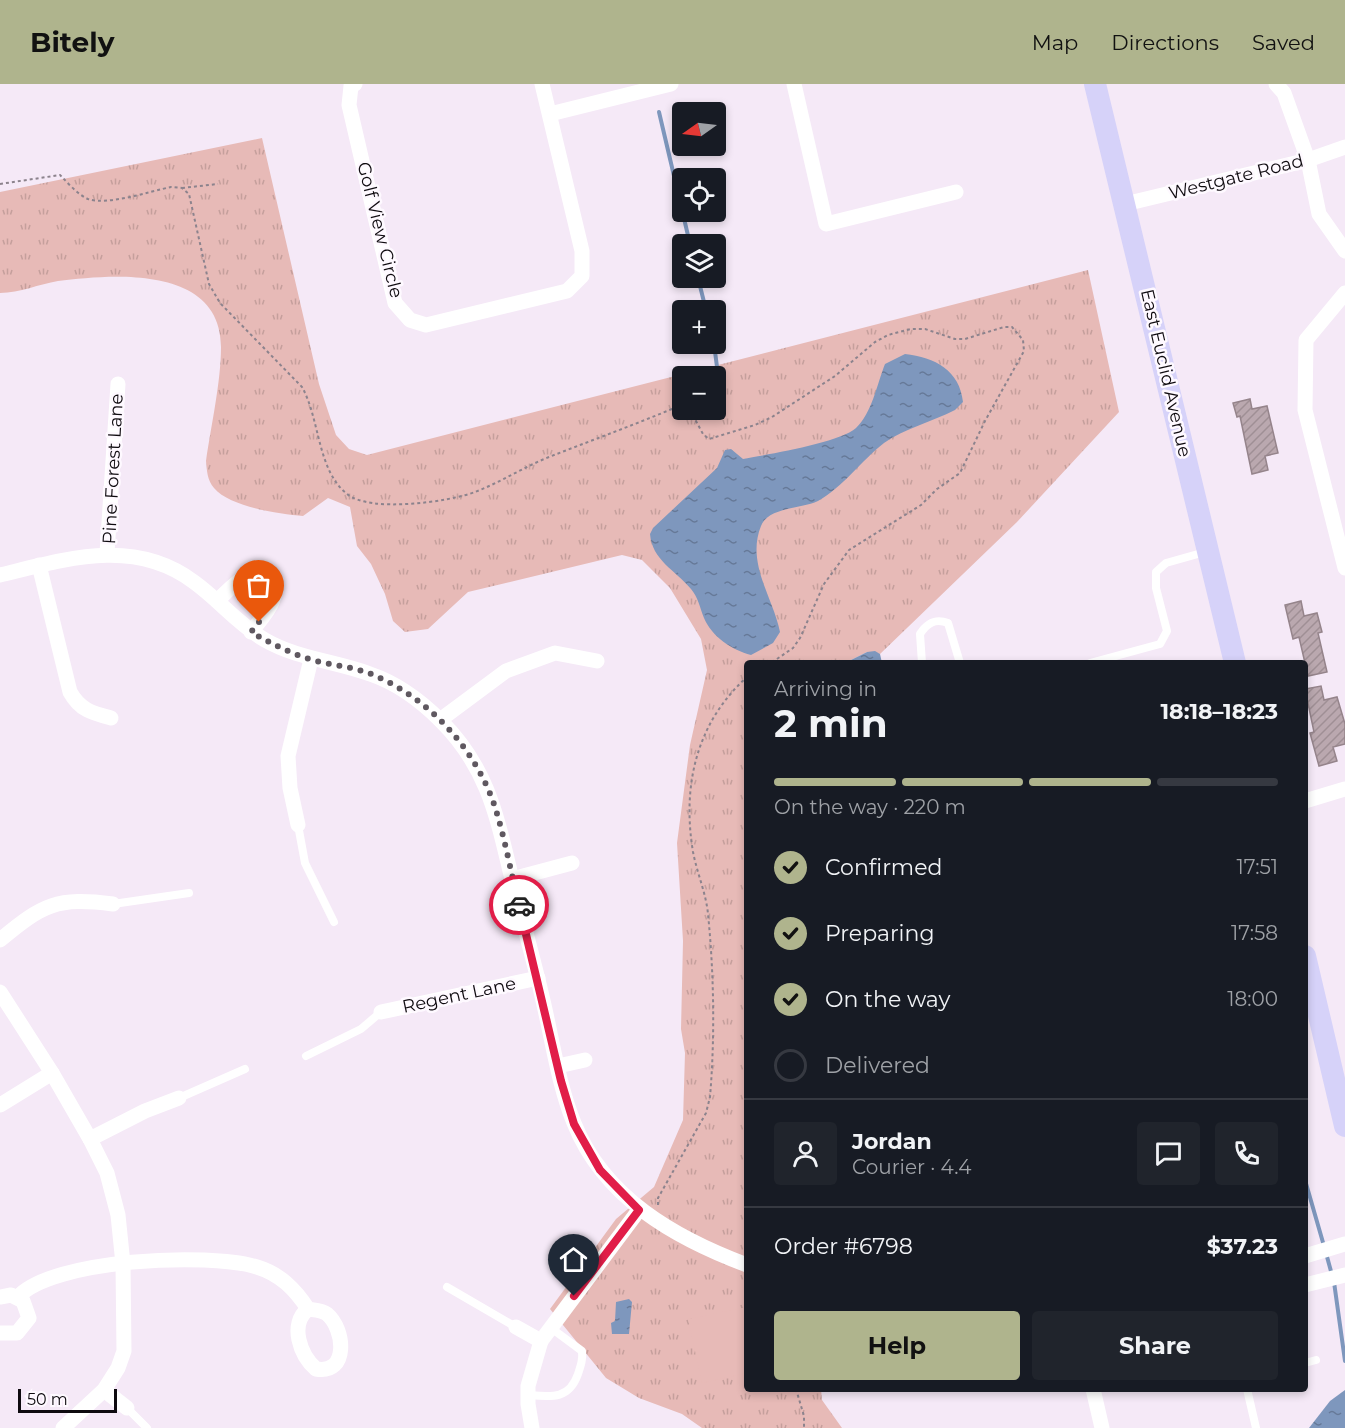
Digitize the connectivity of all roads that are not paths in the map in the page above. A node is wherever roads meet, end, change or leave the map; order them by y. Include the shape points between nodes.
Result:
1 (355, 84) edge
2 (542, 84) edge
3 (671, 84) edge
4 (794, 84) edge
5 (1095, 84) edge
6 (1276, 84) edge
7 (550, 114) junction
8 (1345, 147) edge
9 (1308, 160) junction
10 (956, 192) dead end
11 (1125, 204) junction
12 (1345, 251) edge
13 (1345, 292) edge
14 (118, 384) dead end
15 (1209, 552) junction
16 (107, 553) junction
17 (39, 565) junction
18 (1345, 568) edge
19 (0, 575) edge
20 (217, 601) junction
21 (251, 632) junction
22 (311, 659) junction
23 (922, 660) edge
24 (959, 660) edge
25 (1101, 660) edge
26 (1234, 660) edge
27 (597, 661) dead end
28 (111, 718) dead end
29 (440, 720) junction
30 (1345, 789) edge
31 (1308, 800) edge
32 (298, 825) joint
33 (572, 863) dead end
34 (512, 879) junction
35 (189, 893) dead end
36 (113, 904) joint
37 (334, 922) dead end
38 (0, 940) edge
39 (1308, 969) edge
40 (538, 978) junction
41 (0, 992) edge
42 (381, 1012) joint
43 (306, 1056) dead end
44 (585, 1060) dead end
45 (558, 1066) junction
46 (245, 1069) dead end
47 (52, 1073) junction
48 (179, 1098) joint
49 (0, 1105) edge
50 (1345, 1126) edge
51 (90, 1139) junction
52 (639, 1210) junction
53 (1338, 1246) edge
54 (1308, 1254) edge
55 (123, 1264) junction
56 (744, 1264) edge
57 (1343, 1275) edge
58 (1312, 1283) edge
59 (447, 1287) dead end
60 (0, 1297) edge
61 (18, 1297) junction
62 (308, 1309) dead end
63 (516, 1327) joint
64 (551, 1328) junction
65 (0, 1333) edge
66 (541, 1341) junction
67 (1317, 1360) dead end
68 (1308, 1362) edge
69 (104, 1390) junction
70 (1094, 1392) edge
71 (1248, 1392) edge
72 (528, 1395) junction
73 (127, 1408) joint
74 (63, 1428) edge
75 (147, 1428) edge
76 (532, 1428) edge
77 (1102, 1428) edge
78 (1256, 1428) edge

1 - 7 street, Golf View Circle via 351,86 349,105 395,303 410,320 426,325 567,291 582,276 582,251
2 - 7 street, Golf View Circle
3 - 7 street
4 - 10 street via 826,224
5 - 11 main road, East Euclid Avenue
6 - 9 street via 1284,93
8 - 9 street, Westgate Road
9 - 11 street, Westgate Road
9 - 12 street via 1318,214
11 - 15 main road, East Euclid Avenue
13 - 18 street via 1306,340 1305,410
14 - 16 street, Pine Forest Lane
15 - 25 lane via 1166,563 1156,572 1167,630 1160,644
15 - 26 main road, East Euclid Avenue
16 - 17 street
16 - 20 street via 161,564 194,582
17 - 19 street
17 - 28 street via 70,692 87,712
20 - 21 street
20 - 21 street via 244,576 268,576 275,591 273,602
21 - 22 street
22 - 29 street via 370,674 395,685
22 - 32 street via 287,772
23 - 24 lane via 920,634 937,621 948,623 952,630
27 - 29 street via 555,653 506,671
29 - 34 street via 469,754 486,784
30 - 31 street
32 - 37 lane via 305,863
33 - 34 street
34 - 40 street
35 - 36 lane
36 - 38 street via 78,900 40,909
39 - 50 main road
40 - 42 street, Regent Lane
40 - 45 street
41 - 47 street
42 - 43 lane via 361,1029
44 - 45 street
45 - 52 street via 574,1124 587,1150 600,1170
46 - 48 lane
47 - 49 street
47 - 51 street
48 - 51 street
51 - 55 street via 114,1194
52 - 56 street via 716,1253
52 - 64 street
53 - 54 street
55 - 61 street via 53,1277 36,1283
55 - 62 street via 192,1259 256,1267 293,1287
55 - 69 street via 124,1351
57 - 58 street
59 - 63 lane
60 - 61 street
61 - 65 street via 29,1312 27,1324 18,1333
63 - 66 street
64 - 66 street
64 - 72 lane via 582,1351 583,1359 569,1390 559,1396
66 - 72 street
67 - 68 lane
69 - 73 street
69 - 74 street
70 - 77 street
71 - 78 lane
72 - 76 street
73 - 75 lane

